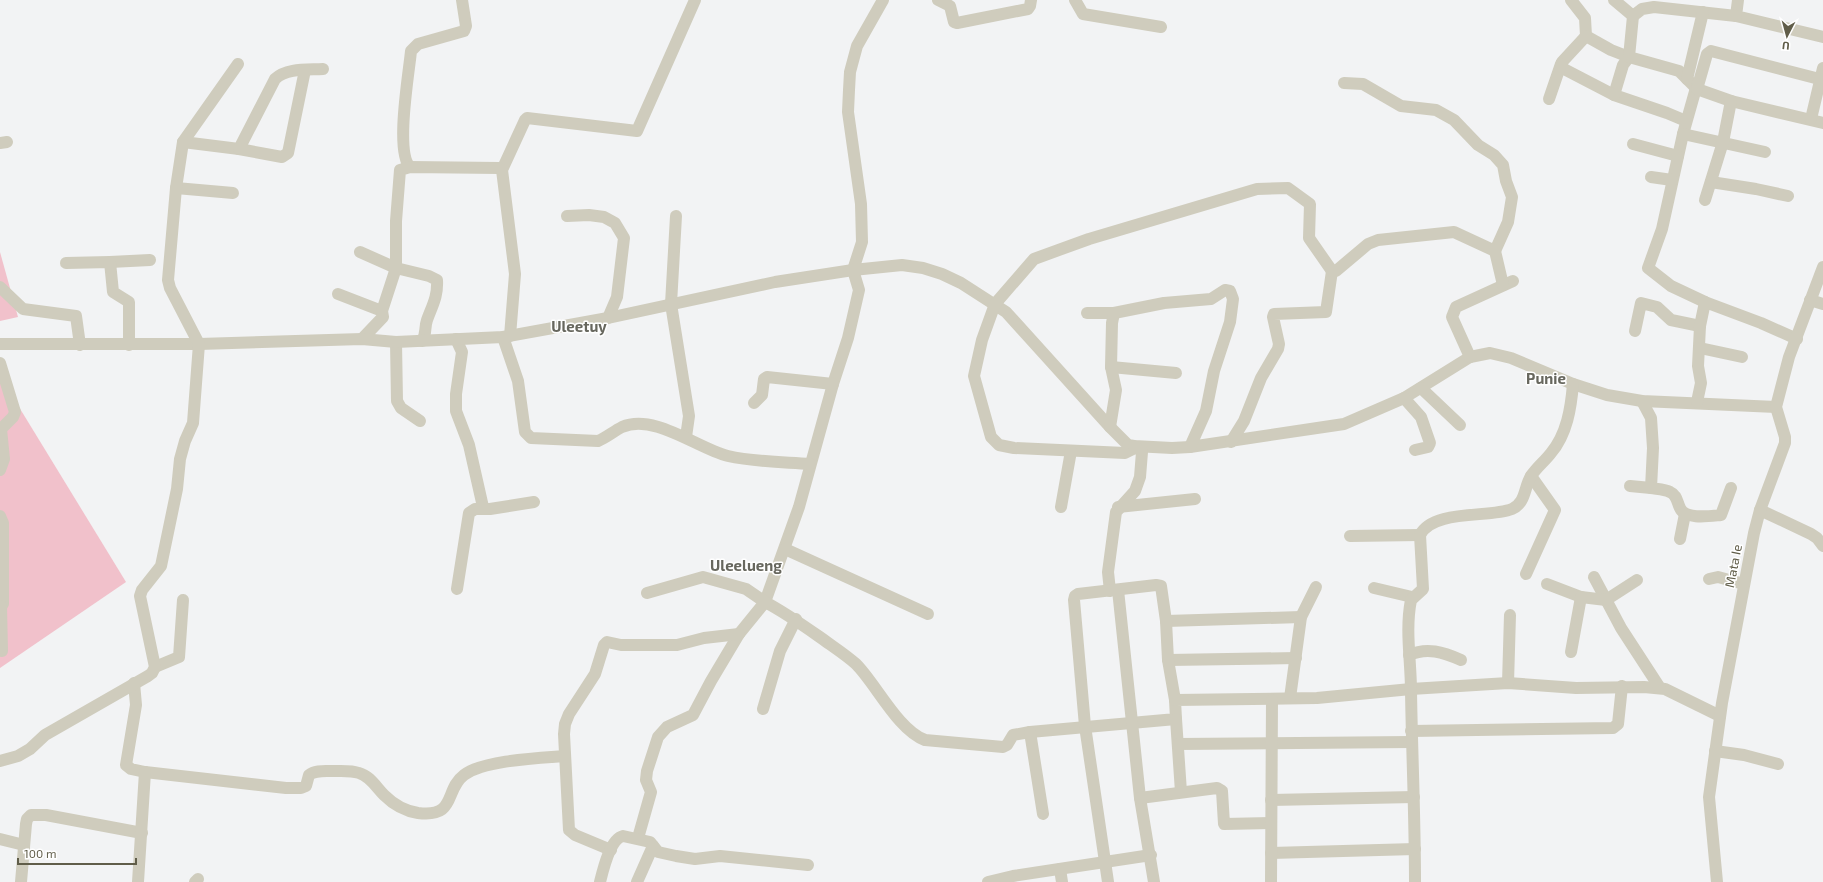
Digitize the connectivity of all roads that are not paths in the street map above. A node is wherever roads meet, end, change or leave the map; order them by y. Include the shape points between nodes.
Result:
1 (462, 0) edge
2 (695, 0) edge
3 (883, 0) edge
4 (938, 0) edge
5 (1030, 0) edge
6 (1075, 0) edge
7 (1571, 0) edge
8 (1615, 0) edge
9 (1738, 0) edge
10 (1708, 13) junction
11 (1633, 16) junction
12 (1736, 16) junction
13 (1161, 27) dead end
14 (1586, 36) junction
15 (1823, 37) edge
16 (1629, 57) junction
17 (238, 64) dead end
18 (1561, 64) junction
19 (323, 69) dead end
20 (306, 70) junction
21 (1822, 76) edge
22 (1344, 83) dead end
23 (1693, 85) junction
24 (1614, 95) junction
25 (1549, 99) dead end
26 (1731, 101) junction
27 (1811, 119) junction
28 (1682, 120) junction
29 (1823, 123) edge
30 (1683, 134) junction
31 (183, 142) junction
32 (1723, 142) junction
33 (1633, 144) dead end
34 (239, 150) junction
35 (1765, 152) dead end
36 (1673, 155) junction
37 (410, 167) junction
38 (502, 170) junction
39 (1711, 182) junction
40 (176, 188) junction
41 (233, 193) dead end
42 (1788, 196) dead end
43 (1705, 200) dead end
44 (567, 216) dead end
45 (676, 216) dead end
46 (1495, 250) junction
47 (360, 252) dead end
48 (150, 260) dead end
49 (110, 262) junction
50 (66, 263) dead end
51 (1823, 267) edge
52 (396, 268) junction
53 (853, 270) junction
54 (1332, 271) junction
55 (0, 287) edge
56 (338, 294) dead end
57 (1810, 300) junction
58 (1705, 302) junction
59 (671, 304) junction
60 (996, 304) junction
61 (1823, 304) edge
62 (382, 311) junction
63 (1087, 313) dead end
64 (1114, 313) junction
65 (608, 318) junction
66 (1700, 326) junction
67 (1634, 331) dead end
68 (507, 336) junction
69 (362, 339) junction
70 (1797, 339) junction
71 (456, 340) junction
72 (422, 341) junction
73 (396, 342) junction
74 (0, 344) edge
75 (198, 344) junction
76 (80, 345) junction
77 (129, 345) junction
78 (1700, 348) junction
79 (1470, 357) junction
80 (1742, 357) dead end
81 (0, 363) edge
82 (1111, 367) junction
83 (1176, 373) dead end
84 (833, 384) junction
85 (1573, 384) junction
86 (1421, 388) junction
87 (1404, 398) junction
88 (1642, 401) junction
89 (1697, 402) junction
90 (754, 403) dead end
91 (1776, 407) junction
92 (420, 421) dead end
93 (1460, 425) dead end
94 (1110, 427) junction
95 (686, 437) junction
96 (1231, 442) junction
97 (1131, 446) junction
98 (1190, 447) junction
99 (1415, 450) dead end
100 (1071, 451) junction
101 (810, 464) junction
102 (0, 470) edge
103 (1531, 475) junction
104 (1630, 486) dead end
105 (1652, 488) junction
106 (1731, 488) dead end
107 (1195, 499) dead end
108 (534, 502) dead end
109 (483, 507) junction
110 (1061, 507) dead end
111 (1118, 507) junction
112 (1760, 510) junction
113 (1685, 514) junction
114 (0, 516) edge
115 (1420, 534) junction
116 (1350, 536) dead end
117 (1680, 539) dead end
118 (1823, 546) edge
119 (785, 549) junction
120 (1526, 574) dead end
121 (1594, 577) dead end
122 (1709, 579) dead end
123 (1637, 580) dead end
124 (1547, 584) dead end
125 (1744, 584) junction
126 (1316, 587) dead end
127 (1374, 588) dead end
128 (457, 589) dead end
129 (1114, 590) junction
130 (647, 593) dead end
131 (1580, 596) junction
132 (1412, 597) junction
133 (183, 600) dead end
134 (1606, 600) junction
135 (765, 602) junction
136 (1, 607) edge
137 (928, 614) dead end
138 (1510, 615) dead end
139 (1301, 617) junction
140 (796, 619) junction
141 (1166, 620) junction
142 (739, 634) junction
143 (2, 651) dead end
144 (1571, 652) dead end
145 (1409, 655) junction
146 (1296, 658) junction
147 (1168, 660) junction
148 (1461, 660) dead end
149 (155, 668) junction
150 (134, 683) junction
151 (1508, 683) junction
152 (1622, 686) junction
153 (1660, 688) junction
154 (1412, 689) junction
155 (1290, 698) junction
156 (1175, 700) junction
157 (1272, 700) junction
158 (763, 708) dead end
159 (1721, 710) junction
160 (1176, 719) junction
161 (1131, 722) junction
162 (1085, 726) junction
163 (1030, 732) junction
164 (1411, 736) junction
165 (1178, 744) junction
166 (1272, 744) junction
167 (1715, 751) junction
168 (565, 756) junction
169 (0, 761) edge
170 (1778, 764) dead end
171 (145, 772) junction
172 (1181, 792) junction
173 (1414, 797) junction
174 (1140, 798) junction
175 (1271, 800) junction
176 (1043, 814) dead end
177 (1271, 823) junction
178 (142, 833) junction
179 (638, 838) junction
180 (0, 840) edge
181 (24, 845) junction
182 (653, 846) junction
183 (1415, 849) junction
184 (611, 850) junction
185 (1271, 853) junction
186 (1151, 855) junction
187 (1105, 862) junction
188 (808, 865) dead end
189 (1060, 869) junction
190 (1014, 879) edge
191 (21, 882) edge
192 (138, 882) edge
193 (600, 882) edge
194 (637, 882) edge
195 (988, 882) edge
196 (1062, 882) edge
197 (1108, 882) edge
198 (1154, 882) edge
199 (1270, 882) edge
200 (1415, 882) edge
201 (1717, 882) edge

1 - 37 street via 466,26 464,31 418,44 411,51 402,138 406,161
2 - 38 street via 636,131 527,118
3 - 53 street via 857,46 850,72 848,112 861,204 862,242
4 - 5 street via 950,6 954,22 957,23 1028,9
6 - 13 street via 1083,14
7 - 14 street via 1585,18
8 - 11 street
9 - 12 street
10 - 11 street via 1655,4 1642,8
10 - 12 street
10 - 23 street
11 - 16 street
12 - 15 street
14 - 16 street
14 - 18 street
16 - 23 street via 1679,72
16 - 24 street via 1623,65
17 - 31 street
18 - 24 street via 1562,68
18 - 25 street
19 - 20 street
20 - 34 street via 287,71 275,79
20 - 34 street via 288,153 282,156
21 - 23 street via 1711,51 1707,54
21 - 27 street
22 - 46 street via 1363,84 1401,106 1436,110 1454,120 1478,145 1494,155 1503,165 1512,197 1508,222
23 - 26 street
23 - 28 street
24 - 28 street
26 - 27 street
26 - 32 street
27 - 29 street
28 - 30 street
30 - 32 street
30 - 36 street
31 - 34 street
31 - 40 street
32 - 35 street
32 - 39 street
33 - 36 street
36 - 58 street via 1664,179 1662,229 1648,268 1671,286
37 - 38 street
37 - 52 street via 402,168 398,174
38 - 68 street via 516,274
39 - 42 street
39 - 43 street
40 - 41 street
40 - 75 street via 168,280
44 - 65 street via 604,217 615,223 624,238 617,298
45 - 59 street
46 - 54 street via 1454,232 1386,238 1368,244 1336,271
46 - 79 street via 1508,283 1456,307 1453,312 1456,329
47 - 52 street
48 - 49 street
49 - 50 street
49 - 77 street via 113,292 129,302
51 - 57 street
52 - 62 street
52 - 72 street via 434,277 437,280 434,304
53 - 59 street via 776,282
53 - 60 street via 902,265 923,268 961,283
53 - 84 street via 859,290 848,338
54 - 60 street via 1309,238 1310,204 1288,188 1257,189 1088,239 1034,259
54 - 96 street via 1325,312 1274,314 1278,349 1261,378 1244,420
55 - 76 street via 23,309 76,316
56 - 62 street
57 - 61 street
57 - 70 street
58 - 66 street
58 - 70 street
59 - 65 street
59 - 95 street via 689,416
60 - 94 street via 1012,318
60 - 100 street via 982,340 974,376 991,437 1000,445 1014,448
62 - 69 street via 383,317
63 - 64 street
64 - 82 street
64 - 98 street via 1164,303 1211,299 1226,290 1232,293 1230,322 1214,371 1206,411
65 - 68 street
66 - 67 street via 1671,320 1658,307 1641,303
66 - 78 street
68 - 71 street
68 - 95 street via 518,381 525,432 529,437 598,441 622,427 642,425
69 - 73 street
69 - 75 street
70 - 91 street via 1789,357
71 - 72 street
71 - 109 street via 462,352 456,411 469,445
72 - 73 street
73 - 92 street via 397,402 401,408
74 - 76 street
75 - 77 street
75 - 149 street via 193,423 180,459 167,540 161,566 140,596
76 - 77 street
78 - 80 street
78 - 89 street via 1698,366 1701,383
79 - 85 street via 1501,355
79 - 86 street
81 - 102 street via 15,412 14,417 1,429 4,459
82 - 83 street
82 - 94 street via 1116,390
84 - 90 street via 767,377 764,379 762,395
84 - 101 street
85 - 88 street via 1607,396
85 - 103 street via 1570,411 1559,441
86 - 87 street
86 - 93 street
87 - 96 street via 1336,426
87 - 99 street via 1421,417 1430,443 1428,447
88 - 89 street
88 - 105 street via 1651,418
89 - 91 street
91 - 112 street, Mata Ie via 1785,442
94 - 97 street
95 - 101 street via 727,456
96 - 98 street
97 - 98 street
97 - 100 street via 1131,450 1125,453
97 - 111 street via 1142,452 1140,477 1131,496
100 - 110 street
101 - 119 street
103 - 115 street via 1522,500 1512,509 1468,514 1438,521
103 - 120 street via 1555,510
104 - 105 street
105 - 113 street via 1672,493
106 - 113 street via 1721,515
107 - 111 street
108 - 109 street via 490,509
109 - 128 street via 475,509 468,516
111 - 129 street via 1108,572
112 - 118 street via 1811,534
112 - 125 street, Mata Ie
113 - 117 street
114 - 136 street via 3,522
115 - 116 street
115 - 132 street via 1423,589
119 - 135 street
119 - 137 street
121 - 134 street
122 - 125 street via 1718,577
123 - 134 street
124 - 131 street
125 - 159 street, Mata Ie
126 - 139 street
127 - 132 street
129 - 141 street via 1160,585 1163,588
129 - 161 street
129 - 162 street via 1078,594 1074,598
130 - 135 street via 702,577 746,589
131 - 134 street
131 - 144 street
132 - 145 street
133 - 149 street via 179,657
134 - 153 street
135 - 140 street
135 - 142 street
136 - 143 street
138 - 151 street
139 - 141 street
139 - 146 street
140 - 158 street via 780,651
140 - 163 street via 856,664 909,730 919,737 1003,747 1013,735
141 - 147 street
142 - 168 street via 704,638 677,645 605,643 595,674 569,714 564,734
142 - 179 street via 710,681 693,715 667,728 658,737 647,772 646,780 651,792
145 - 148 street via 1433,650
145 - 154 street
146 - 147 street
146 - 155 street
147 - 156 street
149 - 150 street via 152,673
150 - 169 street via 45,735 18,756
150 - 171 street via 136,705 126,764 131,769
151 - 152 street via 1576,688
151 - 154 street
152 - 153 street
152 - 164 street via 1618,724 1613,728
153 - 159 street
154 - 155 street
154 - 164 street
155 - 157 street
156 - 157 street
156 - 160 street
157 - 166 street
159 - 167 street, Mata Ie
160 - 161 street
160 - 165 street
161 - 162 street
161 - 174 street
162 - 163 street
162 - 187 street
163 - 176 street
164 - 166 street
164 - 173 street
165 - 166 street
165 - 172 street
166 - 175 street
167 - 170 street via 1744,754
167 - 201 street, Mata Ie via 1709,803
168 - 171 street via 490,764 471,771 455,783 447,805 430,813 417,813 402,808 388,799 364,775 353,771 315,771 309,775 306,786 301,788
168 - 184 street via 569,830
171 - 178 street
172 - 174 street
172 - 177 street via 1220,789 1225,825
173 - 175 street
173 - 183 street
174 - 186 street
175 - 177 street
177 - 185 street
178 - 181 street via 36,814 27,819
178 - 192 street
179 - 182 street via 650,842
179 - 184 street via 619,837
180 - 181 street
181 - 191 street
182 - 188 street via 661,853 695,858 720,856
182 - 194 street
183 - 185 street
183 - 200 street
184 - 193 street
185 - 199 street
186 - 187 street
186 - 198 street
187 - 189 street
187 - 197 street
189 - 190 street
189 - 196 street
190 - 195 street

